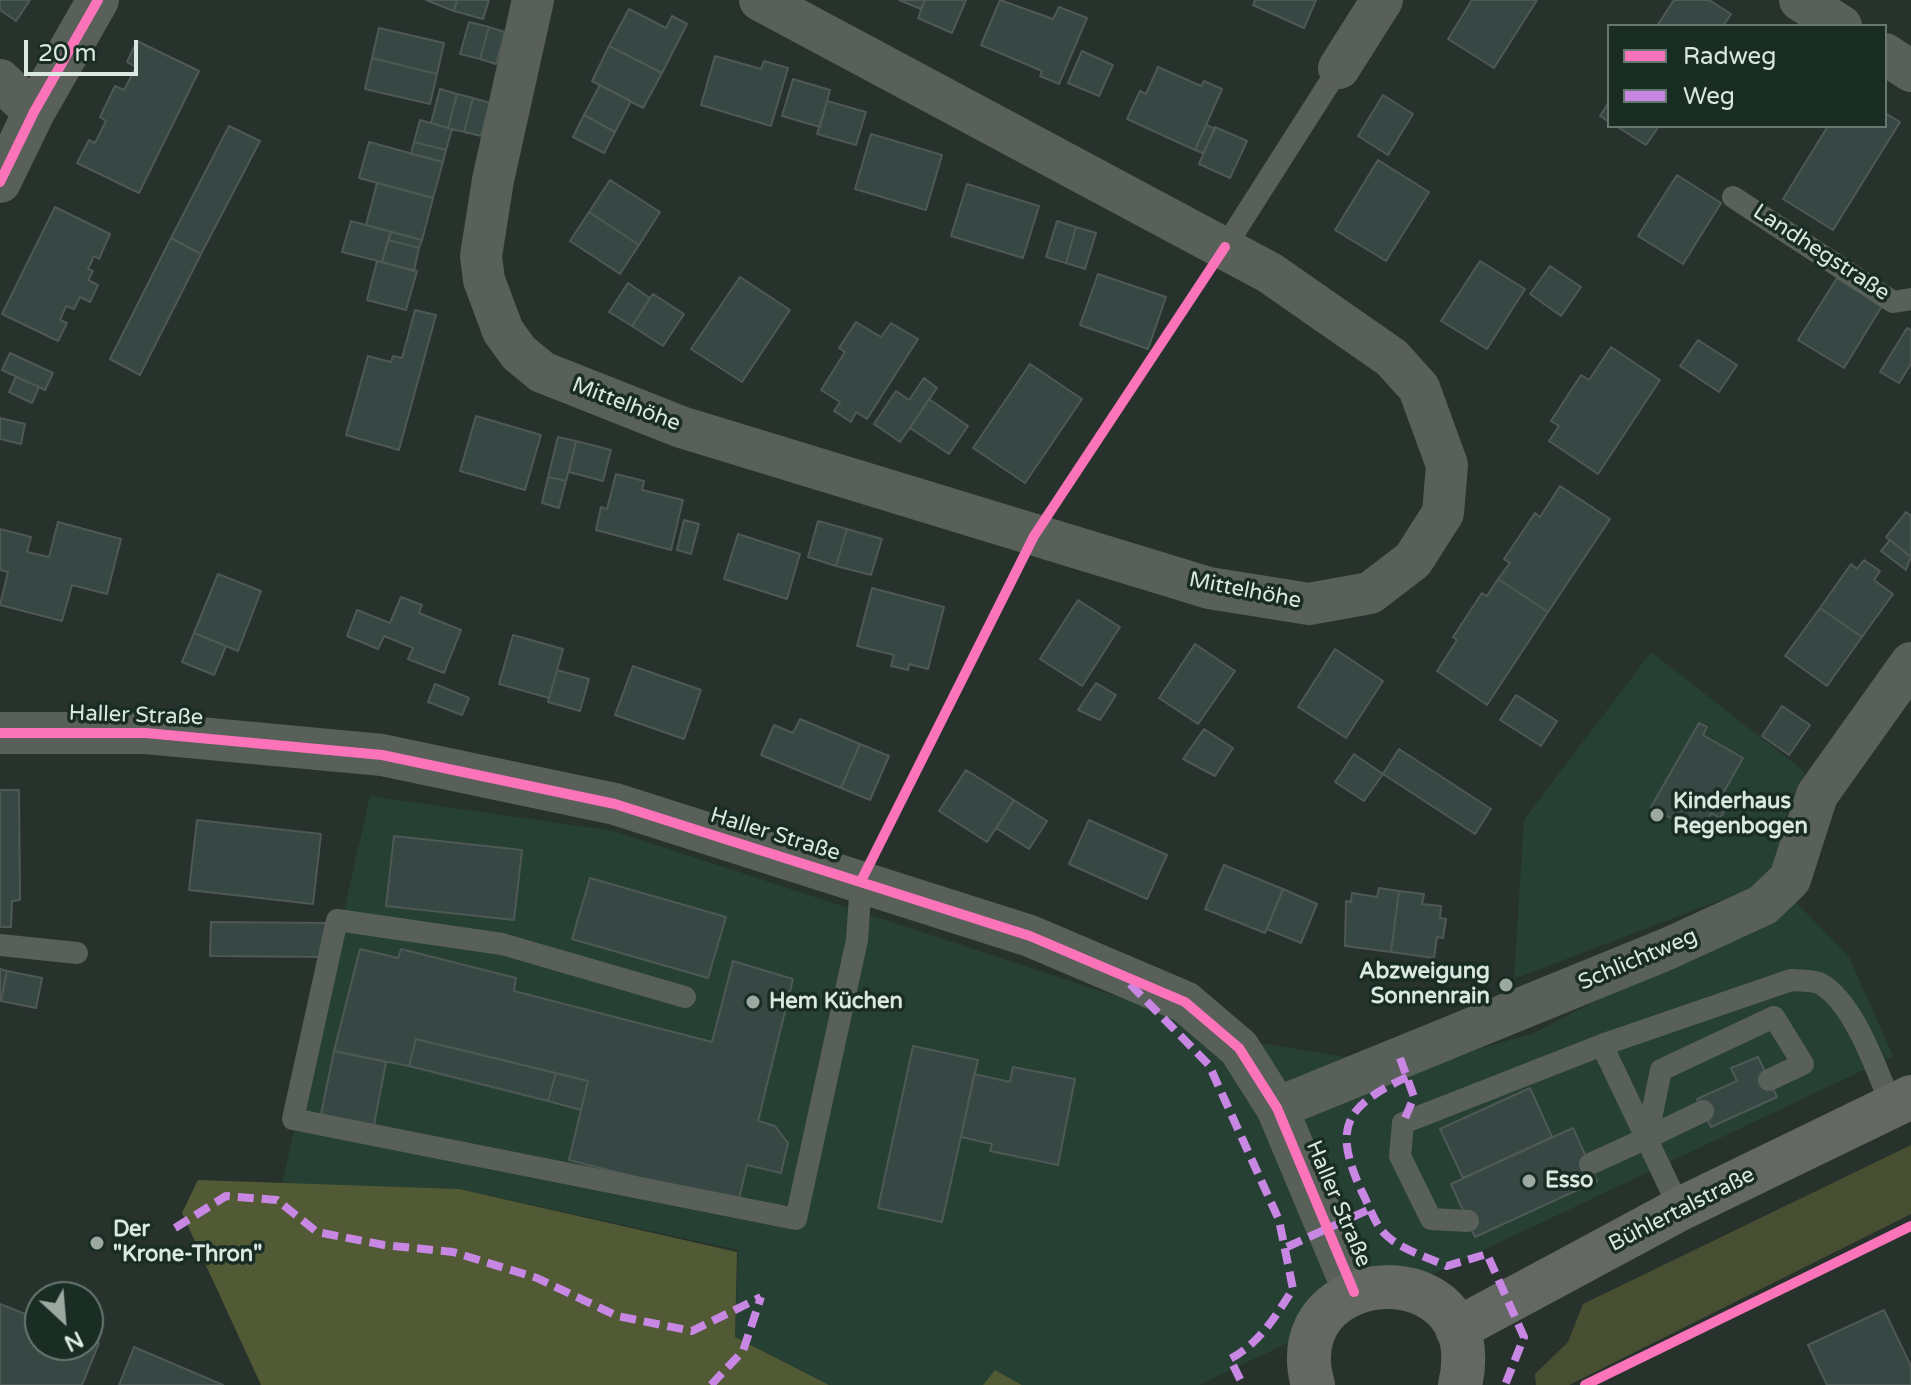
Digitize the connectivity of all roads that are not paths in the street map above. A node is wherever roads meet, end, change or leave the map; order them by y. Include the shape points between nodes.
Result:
1 (98, 0) edge
2 (533, 0) edge
3 (760, 0) edge
4 (1382, 0) edge
5 (1800, 0) edge
6 (1838, 24) edge
7 (1887, 55) edge
8 (1339, 68) joint
9 (1911, 71) edge
10 (0, 80) edge
11 (34, 112) junction
12 (0, 182) edge
13 (1733, 197) dead end
14 (1225, 247) junction
15 (1911, 299) edge
16 (1904, 687) edge
17 (0, 733) edge
18 (861, 881) junction
19 (0, 945) edge
20 (77, 953) dead end
21 (685, 997) dead end
22 (1602, 1045) junction
23 (1769, 1080) dead end
24 (1902, 1102) edge
25 (1277, 1108) junction
26 (1703, 1111) dead end
27 (1647, 1138) junction
28 (1590, 1164) dead end
29 (1680, 1209) junction
30 (1468, 1221) dead end
31 (1354, 1292) junction
32 (1457, 1329) junction
33 (1313, 1385) edge
34 (1460, 1385) edge

1 - 11 street
2 - 14 street, Mittelhöhe via 481,256 503,331 542,372 681,427 1209,588 1309,604 1370,593 1413,560 1443,513 1447,465 1419,388 1392,358
3 - 14 street, Mittelhöhe
4 - 8 street
5 - 6 street
7 - 9 street
8 - 14 lane
10 - 11 street
11 - 12 street
13 - 15 lane, Landhegstraße via 1893,302
16 - 25 street, Schlichtweg via 1817,795 1790,879 1763,905
17 - 18 street, Haller Straße via 146,733 382,755 615,804
18 - 21 lane via 857,940 796,1219 293,1119 337,920 502,944
18 - 25 street, Haller Straße via 1030,936 1185,1002 1239,1048
19 - 20 lane
22 - 24 lane via 1791,980 1819,983 1839,1000
22 - 27 lane
22 - 30 lane via 1403,1123 1400,1156 1431,1219
23 - 27 lane via 1803,1064 1774,1017 1661,1070
24 - 29 main road, Bühlertalstraße
25 - 31 street, Haller Straße
26 - 27 lane
27 - 28 lane
27 - 29 lane
29 - 32 main road, Bühlertalstraße
31 - 32 main road via 1373,1286 1413,1289 1431,1298
31 - 33 main road via 1337,1303 1314,1336
32 - 34 main road via 1463,1348

